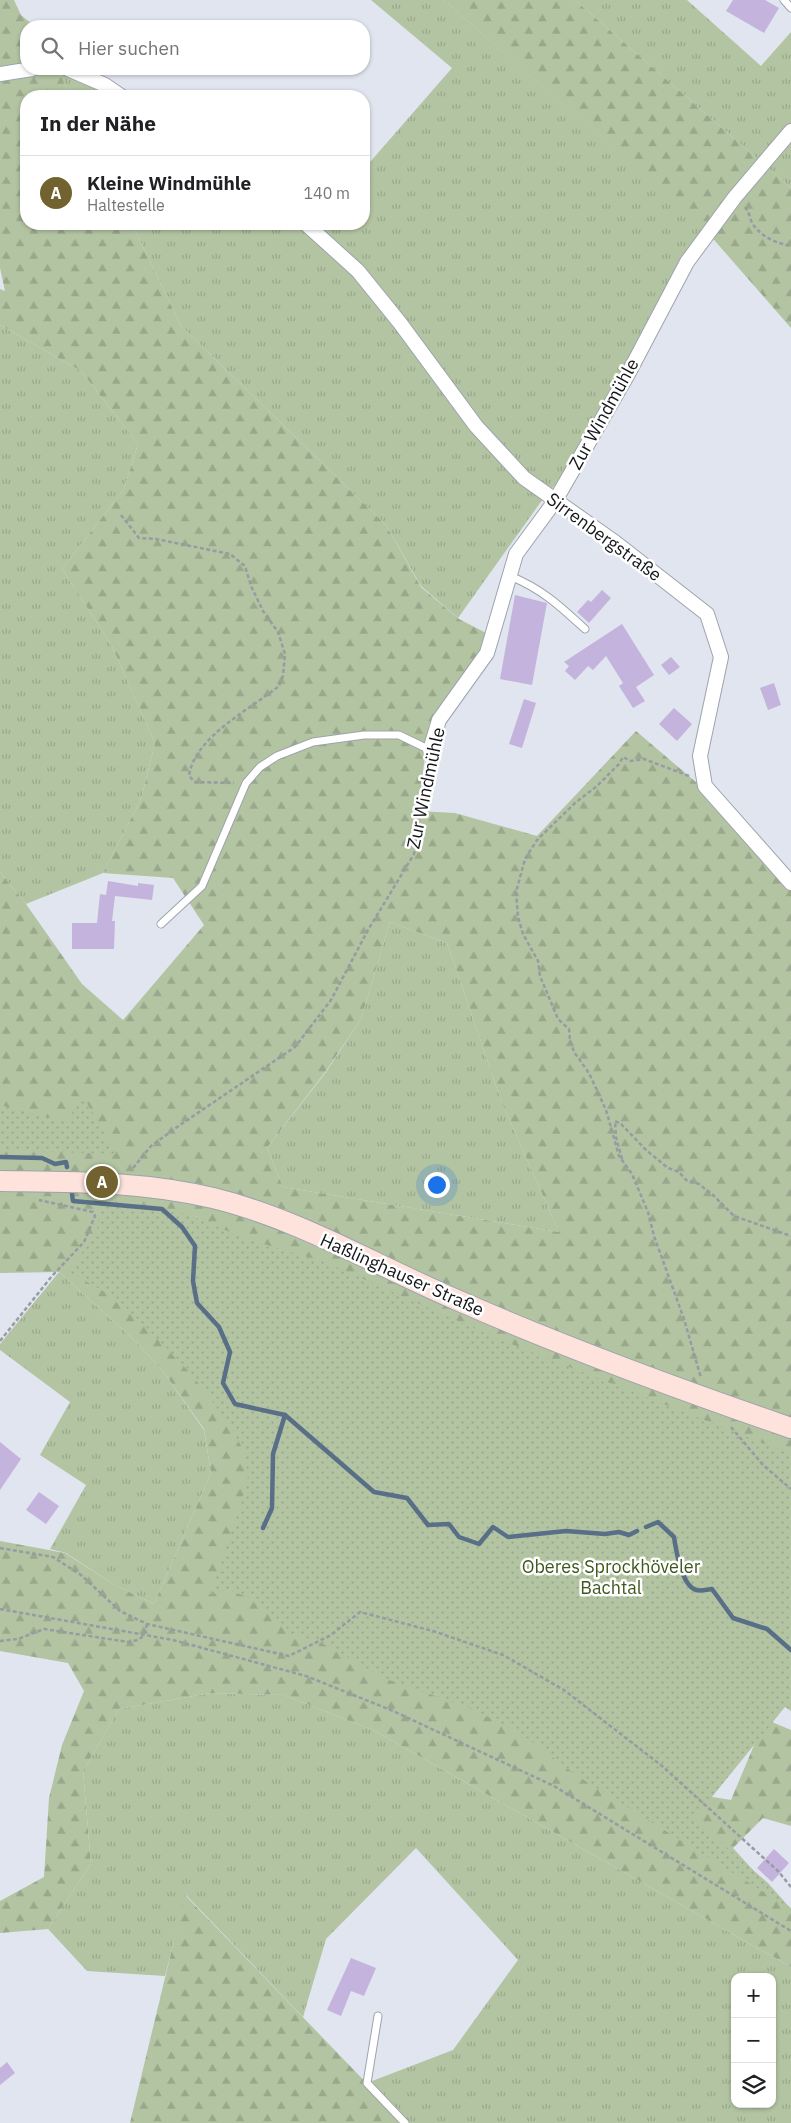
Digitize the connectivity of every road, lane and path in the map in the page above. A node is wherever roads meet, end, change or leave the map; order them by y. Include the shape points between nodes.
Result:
1 (784, 0) edge
2 (791, 8) edge
3 (20, 71) edge
4 (0, 74) edge
5 (82, 75) edge
6 (112, 90) edge
7 (791, 132) edge
8 (734, 197) junction
9 (312, 230) edge
10 (791, 246) edge
11 (555, 501) junction
12 (120, 514) dead end
13 (510, 576) junction
14 (586, 629) dead end
15 (430, 750) junction
16 (246, 783) junction
17 (705, 786) junction
18 (791, 884) edge
19 (161, 924) dead end
20 (625, 1165) junction
21 (0, 1181) edge
22 (116, 1182) junction
23 (37, 1200) dead end
24 (791, 1236) edge
25 (0, 1341) edge
26 (714, 1401) junction
27 (791, 1428) edge
28 (791, 1489) edge
29 (0, 1548) edge
30 (0, 1609) edge
31 (147, 1624) junction
32 (145, 1636) junction
33 (0, 1641) edge
34 (791, 1887) edge
35 (791, 1931) edge
36 (378, 2016) dead end
37 (405, 2123) edge

1 - 2 lane
3 - 4 street
5 - 6 street
7 - 8 street, Zur Windmühle
8 - 10 path via 764,235 776,243
8 - 11 street, Zur Windmühle via 687,262 628,374
9 - 11 street, Sirrenbergstraße via 358,272 498,451 524,478
11 - 13 street, Zur Windmühle via 516,554
11 - 17 street, Sirrenbergstraße via 616,543 707,614 721,657 700,756
12 - 16 path via 139,538 230,554 245,566 251,586 278,632 285,654 279,686 214,735 190,769 189,776 195,782
13 - 14 lane via 548,596
13 - 15 street, Zur Windmühle via 487,653 439,720
15 - 16 lane via 399,735 364,735 313,742 277,756 260,767
15 - 22 path, Zur Windmühle via 414,854 331,1000 295,1047 172,1130 151,1146 137,1166
16 - 19 lane via 202,886
17 - 18 street
17 - 20 path via 662,765 623,757 597,786 537,840 525,859 516,892 523,934 538,961 540,976 558,1019 569,1029 574,1052 602,1098 619,1156
20 - 24 path via 615,1122 668,1168 680,1172 686,1180 713,1195 734,1216
20 - 26 path via 648,1212 704,1386
21 - 22 main road, Haßlinghauser Straße
22 - 26 main road, Haßlinghauser Straße via 214,1198 279,1220 524,1329
23 - 25 path via 94,1212 95,1216 84,1242
26 - 27 main road, Haßlinghauser Straße
26 - 28 path via 742,1442
29 - 31 path via 53,1557 81,1575 120,1611
30 - 32 path
31 - 32 path
31 - 34 path via 289,1656 331,1635 360,1612 503,1655 564,1690 662,1766 778,1871
32 - 33 path via 128,1642 44,1629 18,1639
32 - 35 path via 173,1640 306,1676 391,1710 554,1786
36 - 37 lane via 367,2083

